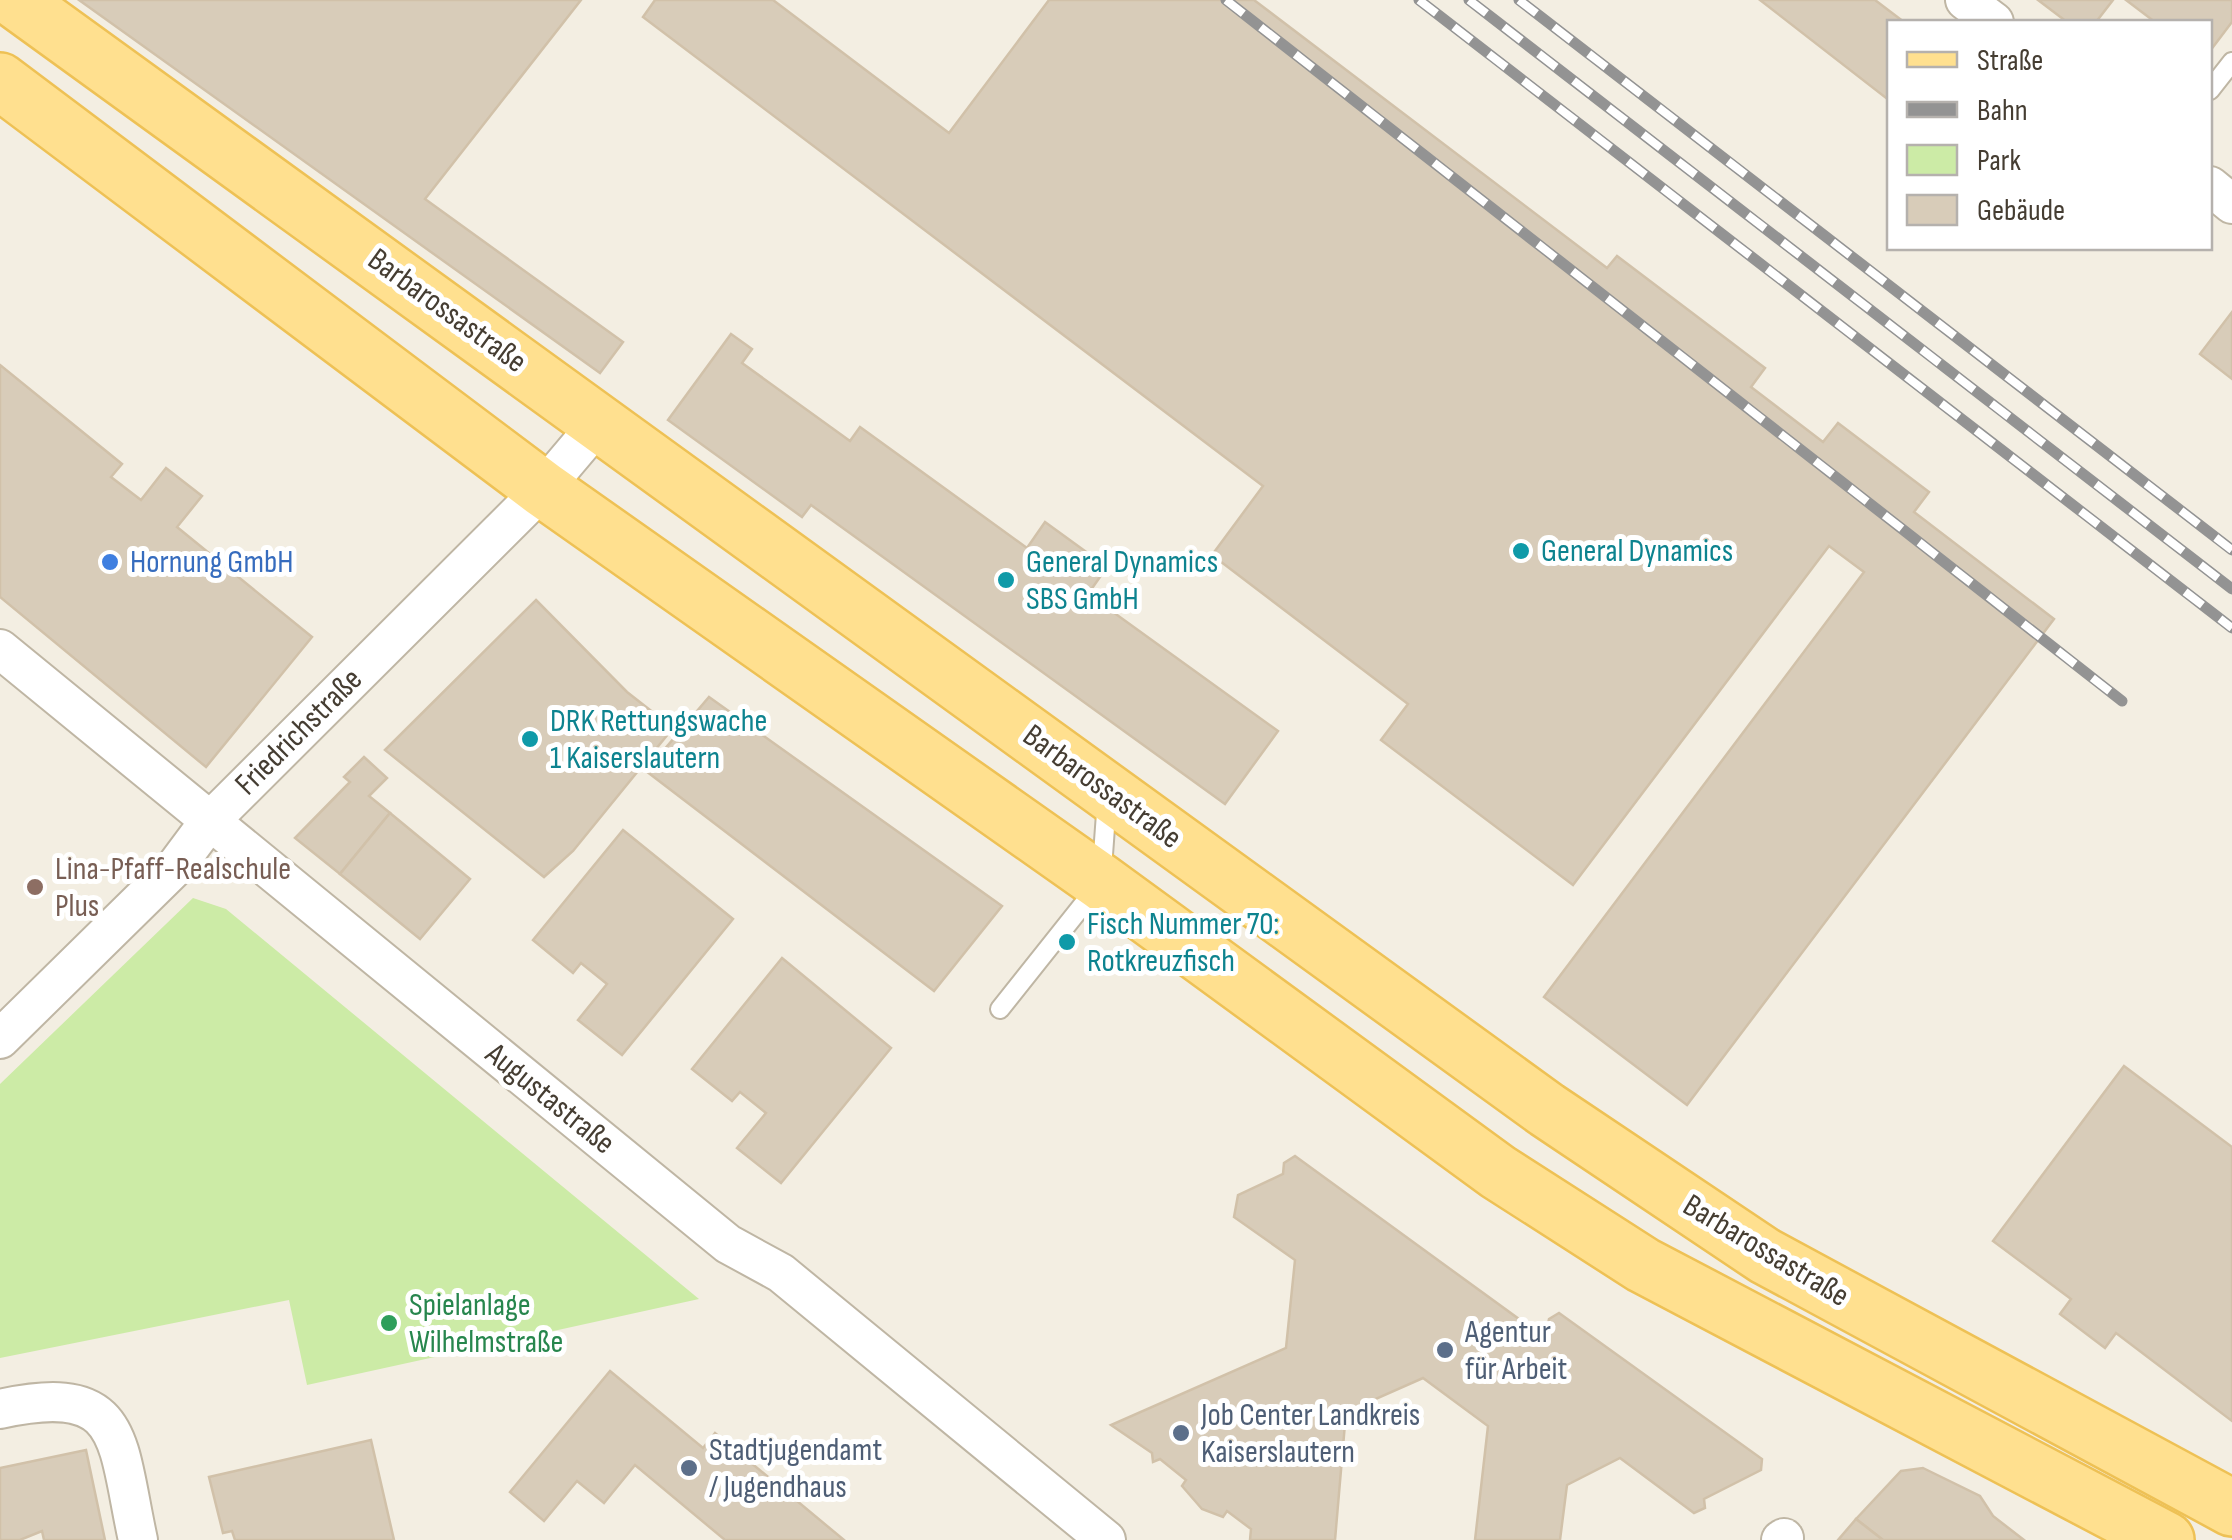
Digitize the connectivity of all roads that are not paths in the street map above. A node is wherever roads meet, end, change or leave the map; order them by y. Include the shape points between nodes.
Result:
1 (15, 0) edge
2 (1965, 0) edge
3 (1991, 20) edge
4 (2232, 62) edge
5 (0, 81) edge
6 (2212, 87) edge
7 (2212, 188) edge
8 (2232, 204) edge
9 (598, 424) junction
10 (543, 488) junction
11 (0, 649) edge
12 (1107, 790) junction
13 (208, 823) junction
14 (1100, 882) junction
15 (1000, 1009) dead end
16 (0, 1039) edge
17 (0, 1409) edge
18 (2232, 1508) edge
19 (138, 1540) edge
20 (1106, 1540) edge
21 (2166, 1540) edge

1 - 9 main road, Barbarossastraße
2 - 3 street
4 - 6 lane
5 - 10 main road, Barbarossastraße
7 - 8 street
9 - 10 street, Friedrichstraße
9 - 12 main road, Barbarossastraße
10 - 13 street, Friedrichstraße
10 - 14 main road, Barbarossastraße
11 - 13 street, Augustastraße
12 - 14 lane
12 - 18 main road, Barbarossastraße via 1532,1099 1765,1256
13 - 16 street, Friedrichstraße via 176,866
13 - 20 street, Augustastraße via 728,1244 823,1306
14 - 15 lane
14 - 21 main road, Barbarossastraße via 1498,1172 1643,1264
17 - 19 street via 78,1402 102,1417 115,1437

